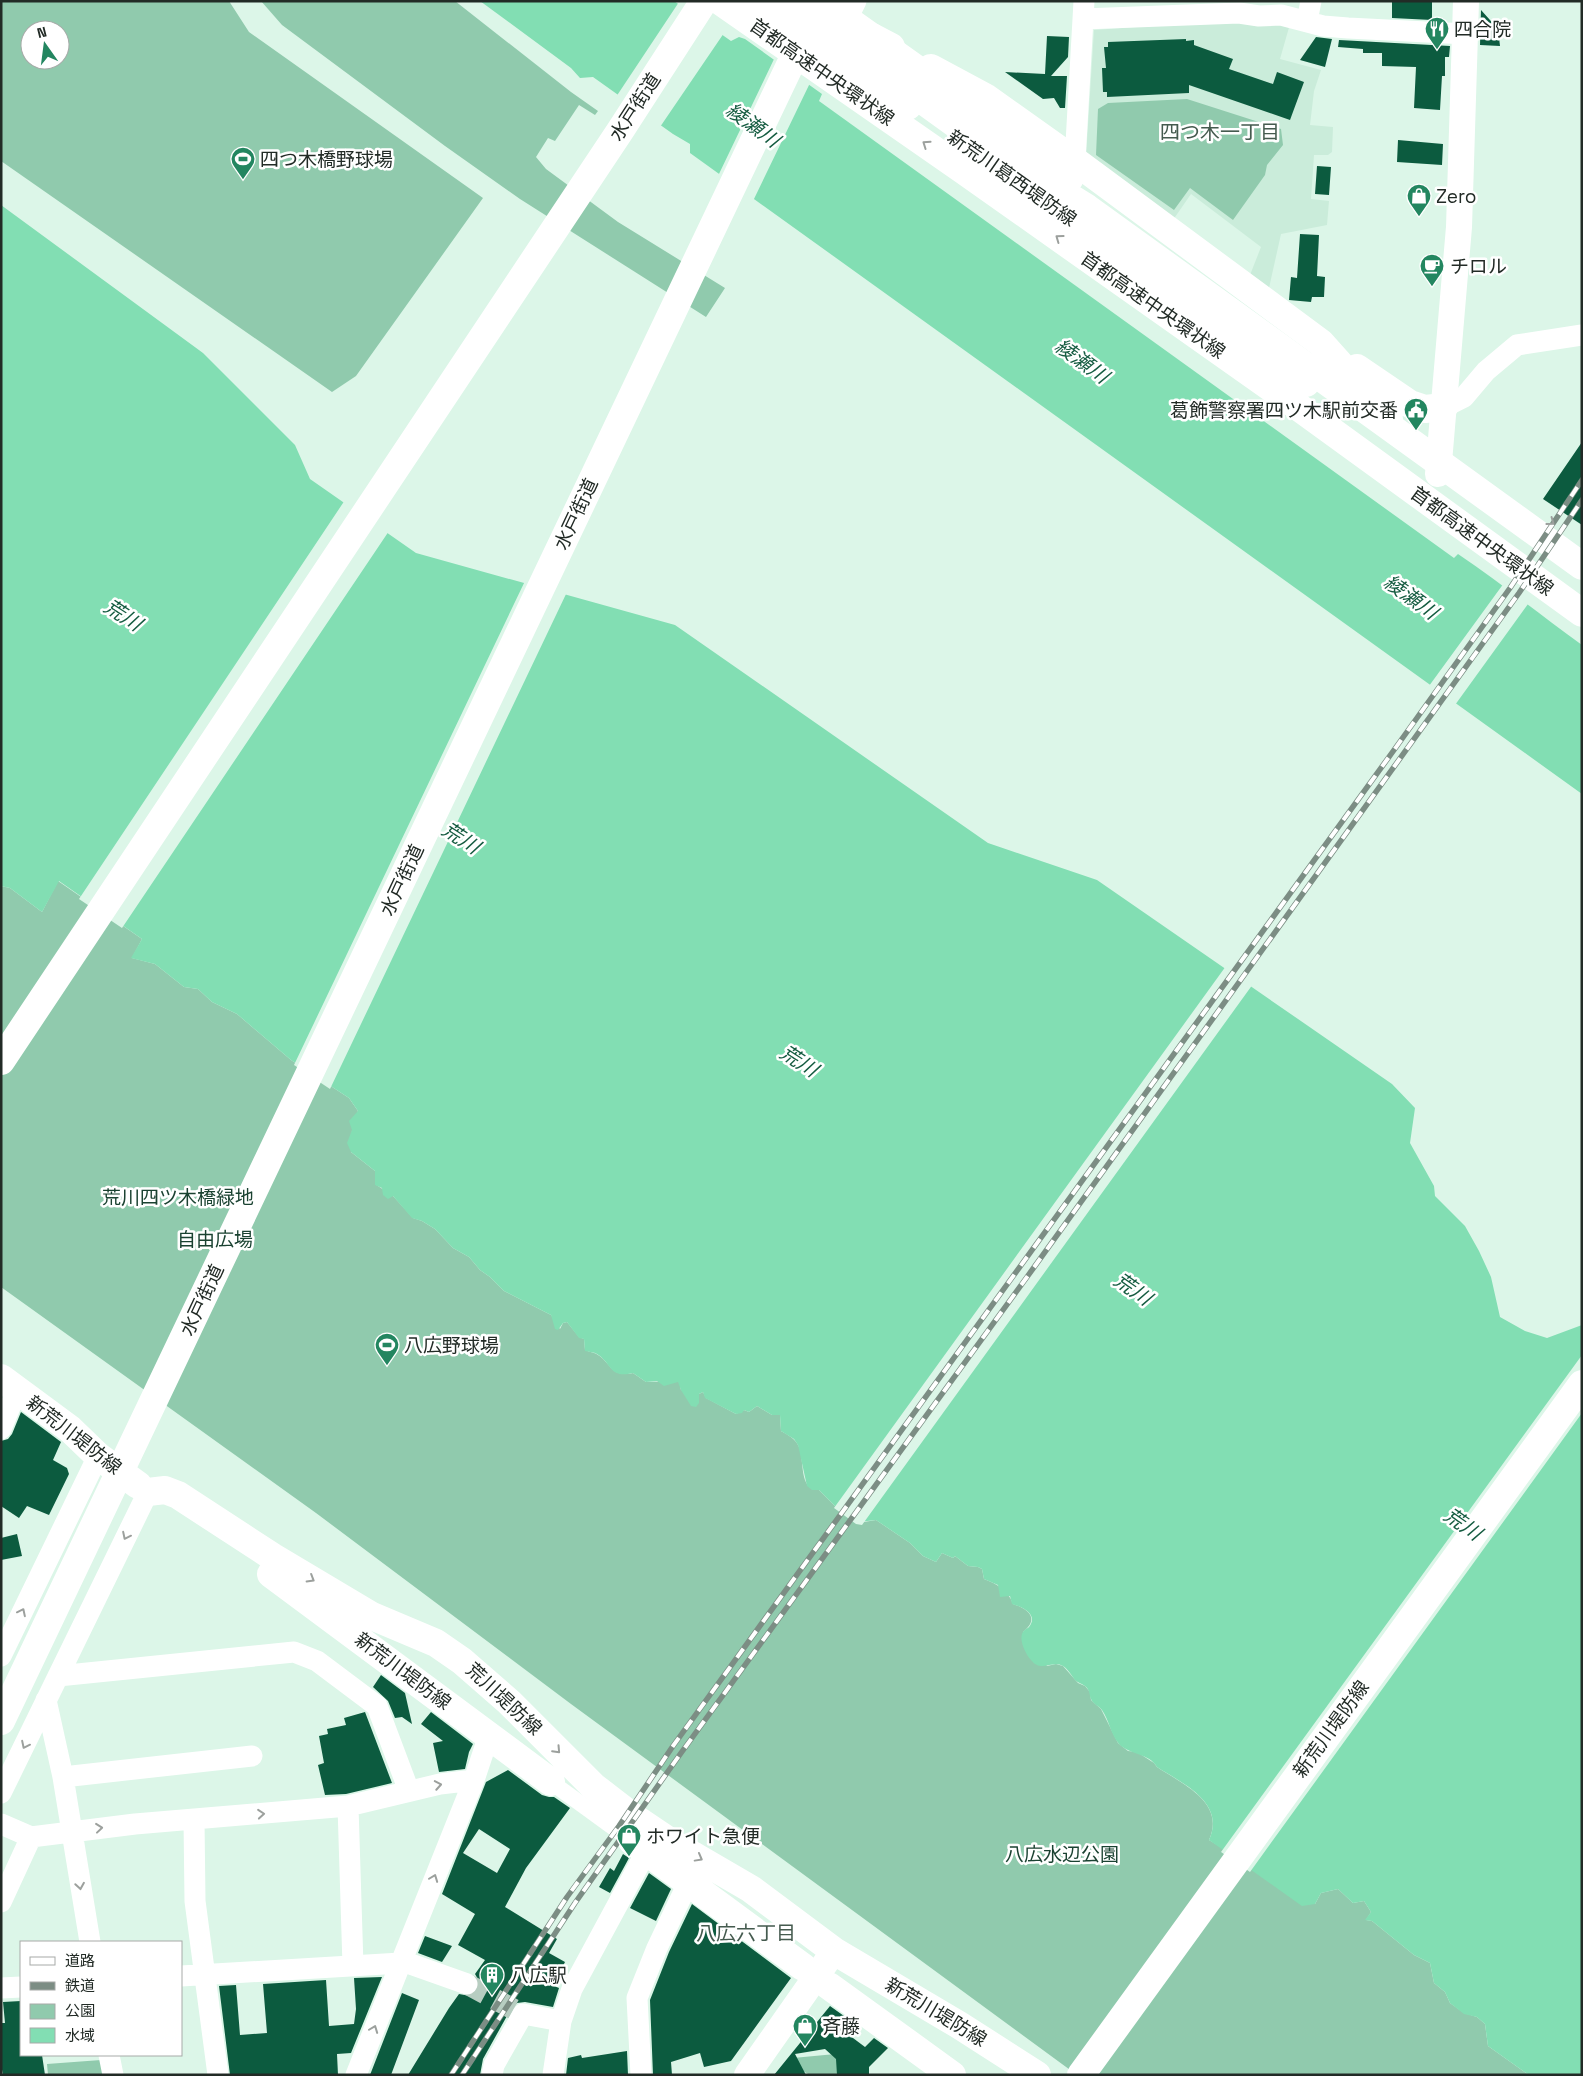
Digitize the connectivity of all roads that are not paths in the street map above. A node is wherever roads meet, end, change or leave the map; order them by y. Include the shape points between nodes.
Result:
1 (704, 1) edge
2 (720, 1) edge
3 (758, 1) edge
4 (784, 1) edge
5 (814, 1) edge
6 (821, 1) edge
7 (826, 1) edge
8 (1466, 1) edge
9 (851, 10) edge
10 (1084, 10) edge
11 (1309, 11) edge
12 (1466, 34) junction
13 (870, 36) junction
14 (802, 40) junction
15 (1075, 161) junction
16 (1050, 205) junction
17 (1582, 335) edge
18 (1321, 343) junction
19 (1444, 407) junction
20 (1438, 474) junction
21 (1582, 544) edge
22 (1580, 571) edge
23 (1582, 613) edge
24 (1, 1061) edge
25 (9, 1384) edge
26 (1582, 1384) edge
27 (1, 1429) edge
28 (98, 1456) junction
29 (148, 1492) junction
30 (1, 1656) edge
31 (58, 1676) junction
32 (46, 1700) junction
33 (1, 1720) edge
34 (489, 1735) junction
35 (252, 1756) dead end
36 (63, 1777) junction
37 (474, 1780) junction
38 (551, 1782) joint
39 (410, 1791) junction
40 (1, 1793) edge
41 (348, 1806) junction
42 (194, 1820) junction
43 (1, 1824) edge
44 (71, 1831) junction
45 (31, 1837) junction
46 (639, 1847) junction
47 (688, 1883) junction
48 (1, 1902) edge
49 (90, 1941) edge
50 (834, 1951) junction
51 (402, 1962) junction
52 (353, 1966) junction
53 (803, 1967) dead end
54 (204, 1974) junction
55 (182, 1976) edge
56 (467, 1984) tunnel mouth
57 (829, 1986) dead end
58 (20, 1987) edge
59 (1, 1988) edge
60 (561, 2022) junction
61 (109, 2056) edge
62 (1083, 2071) edge
63 (113, 2075) edge
64 (218, 2075) edge
65 (356, 2075) edge
66 (492, 2075) edge
67 (553, 2075) edge
68 (641, 2075) edge
69 (747, 2075) edge
70 (952, 2075) edge
71 (1037, 2075) edge

1 - 24 main road, 水戸街道
23 -> 2 main road, 首都高速中央環状線 via 1304,411
3 - 16 main road, 新荒川葛西堤防線
4 - 22 main road, 首都高速中央環状線 via 980,141 1087,208
5 - 14 main road, 水戸街道
6 - 9 main road, 新荒川葛西堤防線
7 - 14 main road, 水戸街道
8 - 12 street
9 - 13 main road, 新荒川葛西堤防線
10 - 11 street via 1259,16
10 - 15 street
11 - 12 street via 1323,26
12 - 19 street via 1460,227
13 - 15 main road, 新荒川葛西堤防線 via 985,97
13 -> 21 main road
14 - 33 main road, 水戸街道
15 - 18 main road, 新荒川葛西堤防線
16 - 20 main road, 新荒川葛西堤防線
16 - 22 main road via 1086,237 1482,517
17 - 19 street via 1517,345 1486,371 1464,397
18 - 19 main road, 新荒川葛西堤防線 via 1410,404 1425,409
18 - 20 main road, 新荒川葛西堤防線
19 - 20 street
20 - 22 main road, 新荒川葛西堤防線
25 - 27 street
25 - 28 main road, 新荒川堤防線 via 70,1429
26 - 62 main road, 新荒川堤防線
28 - 29 main road, 新荒川堤防線
30 -> 28 street
29 -> 31 street
29 - 34 main road, 新荒川堤防線 via 241,1551
29 -> 50 main road, 荒川堤防線 via 165,1490 178,1494 273,1557 372,1616 436,1643 509,1702 610,1801 665,1839 751,1889
31 - 32 street
31 - 39 street via 294,1652 317,1661 376,1706
32 - 36 street
32 -> 40 street
34 - 37 street
34 - 38 main road, 新荒川堤防線
35 - 36 street
36 - 44 street
39 -> 37 street
51 -> 37 street
38 - 46 street, 新荒川堤防線
39 - 41 street
42 -> 41 street
41 - 52 street
44 -> 42 street
42 - 54 street via 195,1902
43 - 45 street
44 - 45 street
44 -> 49 street
45 - 48 street
46 - 47 main road, 新荒川堤防線
46 - 60 street via 572,1989
47 - 53 main road, 新荒川堤防線
47 - 68 street via 637,1998
50 - 69 street
50 - 71 main road, 新荒川堤防線
51 - 52 street
51 - 56 street
65 -> 51 street
52 - 54 street
54 - 55 street
54 - 64 street
57 - 70 main road, 新荒川堤防線
58 - 59 street
60 - 66 street via 520,2013
60 - 67 street
61 - 63 street

